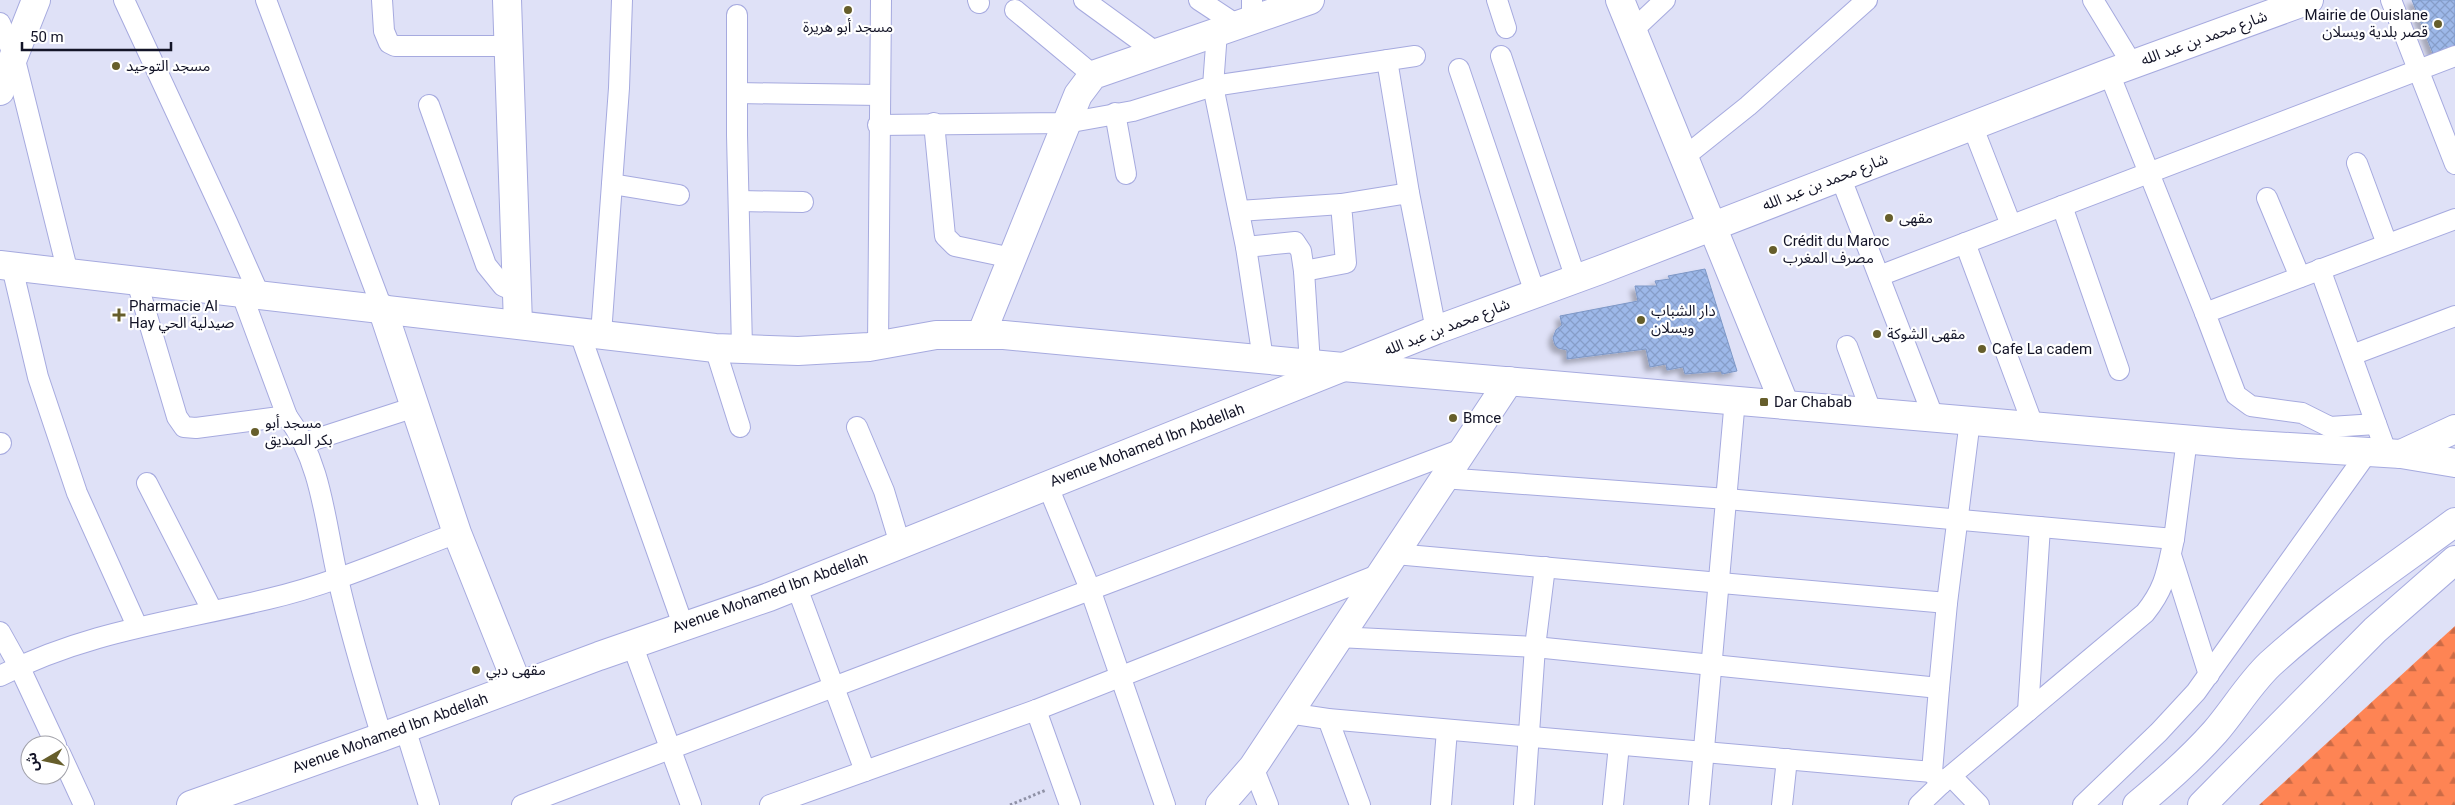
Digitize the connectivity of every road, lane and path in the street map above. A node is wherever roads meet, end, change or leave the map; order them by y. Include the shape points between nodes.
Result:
1 (36, 0) edge
2 (124, 0) edge
3 (266, 0) edge
4 (382, 0) edge
5 (507, 0) edge
6 (622, 0) edge
7 (881, 0) edge
8 (1084, 0) edge
9 (1199, 0) edge
10 (1310, 0) edge
11 (1497, 0) edge
12 (1620, 0) edge
13 (1665, 0) edge
14 (1867, 0) edge
15 (2093, 0) edge
16 (2390, 0) edge
17 (2300, 1) edge
18 (1015, 10) dead end
19 (737, 15) dead end
20 (1240, 19) edge
21 (0, 23) edge
22 (1506, 28) dead end
23 (1632, 30) junction
24 (508, 46) junction
25 (1157, 53) junction
26 (14, 56) junction
27 (1415, 56) dead end
28 (1501, 56) dead end
29 (2455, 56) edge
30 (1387, 60) junction
31 (1459, 69) dead end
32 (2121, 69) junction
33 (2417, 71) junction
34 (1093, 75) junction
35 (1213, 86) junction
36 (0, 91) edge
37 (737, 93) junction
38 (880, 95) junction
39 (429, 105) dead end
40 (1115, 113) junction
41 (934, 123) junction
42 (1066, 124) junction
43 (878, 125) junction
44 (1972, 125) junction
45 (1683, 158) junction
46 (2357, 163) dead end
47 (2455, 164) edge
48 (2149, 172) junction
49 (1126, 174) dead end
50 (1840, 176) junction
51 (612, 184) junction
52 (1409, 193) junction
53 (679, 194) dead end
54 (2267, 198) dead end
55 (739, 201) junction
56 (803, 202) dead end
57 (1340, 204) junction
58 (2062, 206) junction
59 (1239, 211) junction
60 (2455, 219) edge
61 (2011, 225) junction
62 (1713, 226) junction
63 (1965, 243) junction
64 (2387, 244) junction
65 (1246, 247) junction
66 (1012, 258) junction
67 (4, 260) edge
68 (2320, 269) junction
69 (1304, 271) junction
70 (68, 273) junction
71 (1879, 276) junction
72 (2300, 277) junction
73 (1576, 278) junction
74 (137, 282) junction
75 (517, 292) junction
76 (250, 293) junction
77 (1535, 294) junction
78 (382, 308) junction
79 (2205, 313) junction
80 (2455, 316) edge
81 (518, 324) junction
82 (1436, 330) junction
83 (590, 333) junction
84 (981, 335) junction
85 (878, 346) junction
86 (1847, 346) dead end
87 (715, 348) junction
88 (742, 348) junction
89 (2352, 355) junction
90 (1262, 359) junction
91 (1310, 364) junction
92 (1343, 367) junction
93 (2119, 370) dead end
94 (1509, 381) junction
95 (1735, 399) junction
96 (1784, 403) junction
97 (415, 407) junction
98 (1871, 411) junction
99 (287, 416) junction
100 (1932, 416) junction
101 (1970, 420) junction
102 (2376, 424) junction
103 (2033, 425) junction
104 (740, 426) dead end
105 (857, 427) dead end
106 (2455, 429) edge
107 (2187, 439) junction
108 (304, 443) junction
109 (1462, 448) junction
110 (2385, 454) junction
111 (2455, 463) edge
112 (1442, 478) junction
113 (147, 483) dead end
114 (1046, 484) junction
115 (1727, 499) junction
116 (1957, 520) junction
117 (2455, 522) edge
118 (2040, 527) junction
119 (457, 533) junction
120 (900, 544) junction
121 (2172, 546) junction
122 (2455, 560) edge
123 (1387, 564) junction
124 (1545, 567) junction
125 (337, 577) junction
126 (1719, 582) junction
127 (796, 585) junction
128 (1090, 589) junction
129 (1947, 603) junction
130 (212, 610) junction
131 (137, 626) junction
132 (683, 626) junction
133 (0, 632) edge
134 (1338, 637) junction
135 (632, 644) junction
136 (1535, 647) junction
137 (1712, 665) junction
138 (19, 666) junction
139 (1120, 675) junction
140 (2209, 675) junction
141 (0, 676) edge
142 (834, 685) junction
143 (518, 686) junction
144 (1940, 688) junction
145 (1036, 710) junction
146 (2028, 711) junction
147 (1288, 713) junction
148 (1328, 719) junction
149 (1447, 730) junction
150 (394, 733) junction
151 (51, 735) edge
152 (1530, 737) junction
153 (1619, 745) junction
154 (671, 748) junction
155 (1704, 752) junction
156 (1787, 760) junction
157 (1254, 767) junction
158 (865, 771) junction
159 (70, 775) edge
160 (1942, 778) junction
161 (1062, 784) junction
162 (84, 805) edge
163 (191, 805) edge
164 (429, 805) edge
165 (522, 805) edge
166 (691, 805) edge
167 (770, 805) edge
168 (1010, 805) edge
169 (1070, 805) edge
170 (1165, 805) edge
171 (1220, 805) edge
172 (1268, 805) edge
173 (1360, 805) edge
174 (1441, 805) edge
175 (1524, 805) edge
176 (1614, 805) edge
177 (1699, 805) edge
178 (1782, 805) edge
179 (1919, 805) edge
180 (1980, 805) edge
181 (2083, 805) edge
182 (2137, 805) edge
183 (2202, 805) edge

1 - 26 street
2 - 76 street via 228,222
3 - 78 street
4 - 24 street via 384,31 389,43 395,46
5 - 24 street
6 - 51 street
7 - 38 street
8 - 25 street
9 - 20 street
10 - 20 street
11 - 22 street
12 - 23 street
13 - 23 street
14 - 45 street via 1748,106
15 - 32 street
16 - 33 street
17 - 32 street, شارع محمد بن عبد الله
18 - 34 street
19 - 37 street
20 - 25 street
20 - 35 street
21 - 26 street
23 - 45 street
24 - 75 street
25 - 34 street
26 - 36 street
26 - 70 street
27 - 30 street
28 - 73 street
29 - 33 street
30 - 35 street
30 - 52 street
31 - 77 street
32 - 44 street, شارع محمد بن عبد الله
32 - 48 street
33 - 47 street
33 - 48 street
34 - 42 street via 1078,95
35 - 40 street via 1173,100
35 - 59 street
37 - 38 street
37 - 55 street
38 - 43 street
39 - 75 street via 486,265 504,286
40 - 42 street
40 - 49 street
41 - 42 street
41 - 43 street
41 - 66 street via 944,236 955,246
42 - 66 street
43 - 85 street
44 - 50 street, شارع محمد بن عبد الله
44 - 61 street
45 - 62 street
46 - 64 street
48 - 58 street
48 - 79 street
50 - 62 street, شارع محمد بن عبد الله
50 - 71 street
51 - 53 street
51 - 83 street
52 - 57 street
52 - 82 street
54 - 72 street
55 - 56 street
55 - 88 street
57 - 59 street
57 - 69 street via 1346,263
58 - 61 street
58 - 93 street
59 - 65 street
60 - 64 street
61 - 63 street
62 - 73 street, شارع محمد بن عبد الله
62 - 96 street
63 - 71 street
63 - 103 street
64 - 68 street
65 - 69 street via 1295,242 1301,251
65 - 90 street
66 - 84 street
67 - 70 street
67 - 131 street via 38,377 77,493
68 - 72 street
68 - 89 street
69 - 91 street
70 - 74 street
71 - 100 street
72 - 79 street
73 - 77 street, شارع محمد بن عبد الله
74 - 76 street
74 - 99 street via 177,417 184,427
75 - 81 street
76 - 78 street
76 - 99 street
77 - 82 street, شارع محمد بن عبد الله
78 - 81 street
78 - 97 street
79 - 102 street via 2236,395 2251,406 2302,413 2330,427
80 - 89 street
81 - 83 street
82 - 92 street, شارع محمد بن عبد الله
83 - 87 street
83 - 132 street
84 - 85 street via 936,335
84 - 90 street
85 - 88 street via 798,351
86 - 98 street
87 - 88 street
87 - 104 street
89 - 102 street
90 - 91 street
91 - 92 street
92 - 94 street
92 - 114 street, Avenue Mohamed Ibn Abdellah
94 - 95 street
94 - 109 street
95 - 96 street
95 - 115 street
96 - 98 street
97 - 108 street
97 - 119 street
98 - 100 street
99 - 108 street
100 - 101 street
101 - 103 street
101 - 116 street
102 - 110 street
103 - 107 street
105 - 120 street via 884,491
106 - 110 street
107 - 110 street
107 - 121 street
108 - 125 street via 316,476
109 - 112 street
109 - 128 street
110 - 111 street
110 - 140 street
112 - 115 street
112 - 123 street
113 - 130 street
114 - 120 street, Avenue Mohamed Ibn Abdellah
114 - 128 street
115 - 116 street
115 - 126 street
116 - 118 street
116 - 129 street
117 - 182 street via 2270,664 2192,757
118 - 121 street
118 - 146 street
119 - 125 street
119 - 143 street
120 - 127 street, Avenue Mohamed Ibn Abdellah
121 - 140 street
121 - 146 street via 2159,596 2145,612
122 - 183 street via 2375,630
123 - 124 street
123 - 134 street
123 - 139 street
124 - 126 street
124 - 136 street
125 - 130 street via 308,589
125 - 150 street via 355,648
126 - 129 street
126 - 137 street
127 - 132 street, Avenue Mohamed Ibn Abdellah
127 - 142 street
128 - 139 street
128 - 142 street
129 - 144 street
130 - 131 street
131 - 138 street
132 - 135 street, Avenue Mohamed Ibn Abdellah
133 - 138 street
134 - 136 street
134 - 147 street
135 - 143 street, Avenue Mohamed Ibn Abdellah
135 - 154 street
136 - 137 street
136 - 152 street
137 - 144 street
137 - 155 street
138 - 141 street
138 - 151 street
139 - 145 street
139 - 170 street
140 - 181 street via 2159,732
142 - 154 street
142 - 158 street
143 - 150 street, Avenue Mohamed Ibn Abdellah
144 - 160 street
145 - 158 street
145 - 161 street
146 - 160 street
147 - 148 street
147 - 157 street
148 - 149 street
148 - 173 street
149 - 152 street
149 - 174 street
150 - 163 street, Avenue Mohamed Ibn Abdellah
150 - 164 street
152 - 153 street
152 - 175 street
153 - 155 street
153 - 176 street
154 - 165 street
154 - 166 street
155 - 156 street
155 - 177 street
156 - 160 street
156 - 178 street
157 - 171 street
157 - 172 street
158 - 167 street
159 - 162 street
160 - 179 street
160 - 180 street
161 - 168 path
161 - 169 street

